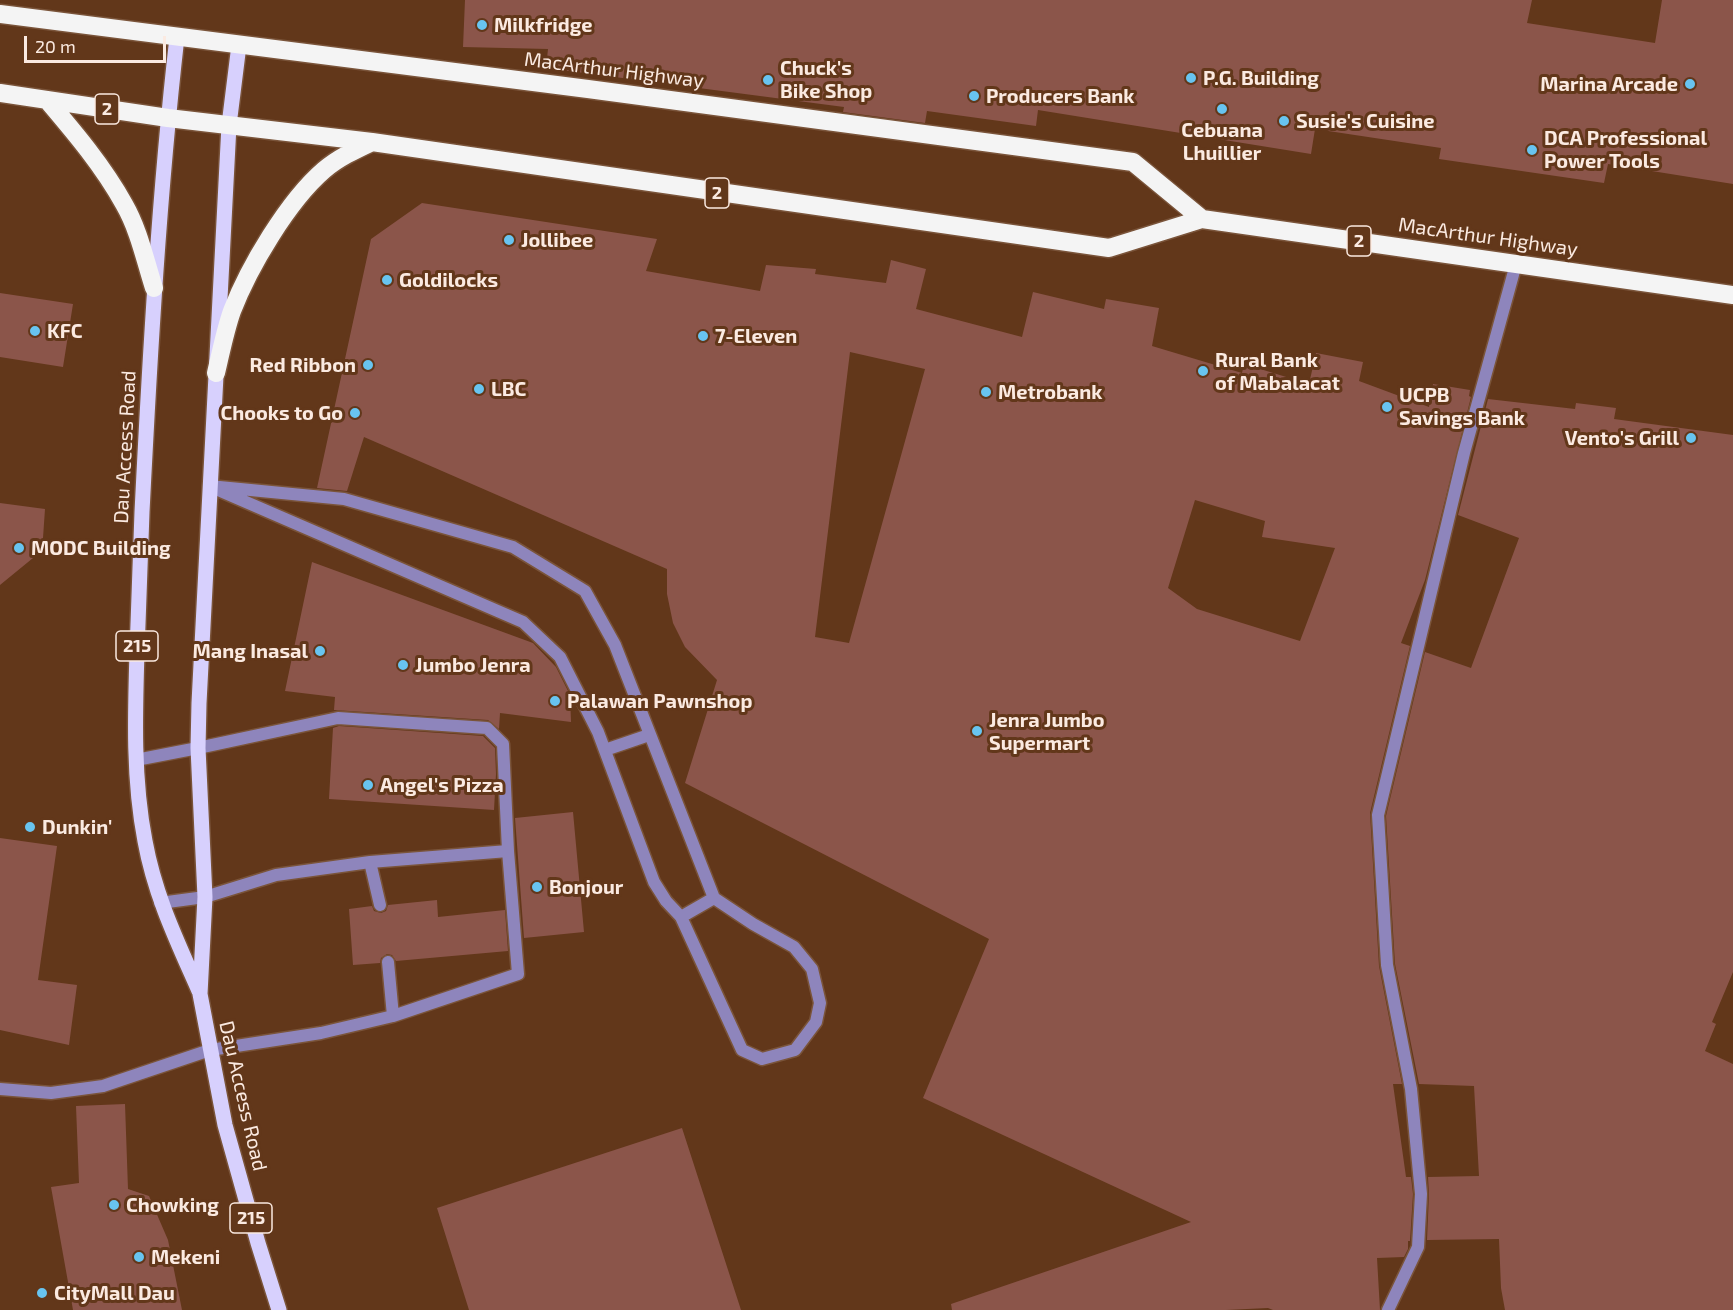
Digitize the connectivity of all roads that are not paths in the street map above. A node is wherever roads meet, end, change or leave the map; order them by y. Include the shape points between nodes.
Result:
1 (0, 14) edge
2 (177, 37) junction
3 (239, 45) junction
4 (0, 93) edge
5 (47, 100) junction
6 (168, 118) junction
7 (229, 124) junction
8 (372, 142) junction
9 (1202, 219) junction
10 (1516, 264) junction
11 (154, 288) junction
12 (1733, 295) edge
13 (216, 373) junction
14 (209, 486) junction
15 (649, 735) junction
16 (198, 748) junction
17 (604, 750) junction
18 (136, 759) junction
19 (508, 851) junction
20 (370, 862) junction
21 (205, 897) junction
22 (714, 898) junction
23 (160, 903) junction
24 (380, 905) dead end
25 (681, 917) junction
26 (388, 962) dead end
27 (200, 994) junction
28 (393, 1016) junction
29 (210, 1050) junction
30 (0, 1089) edge
31 (279, 1310) edge
32 (1388, 1310) edge

1 - 2 highway, MacArthur Highway
2 - 3 highway, MacArthur Highway
2 - 6 main road, Dau Access Road / 215
3 - 7 main road, Dau Access Road / 215
3 - 9 highway, MacArthur Highway via 1132,162
4 - 5 highway, MacArthur Highway / 2
5 - 6 highway, MacArthur Highway / 2
5 - 11 highway via 98,164 125,206
6 - 7 highway, MacArthur Highway / 2
6 - 11 main road, Dau Access Road / 215
7 - 8 highway, MacArthur Highway / 2
7 - 13 main road, Dau Access Road / 215
8 - 9 highway, MacArthur Highway / 2 via 1109,248
8 - 13 highway via 324,171 285,215 232,312
9 - 10 highway, MacArthur Highway / 2
10 - 12 highway, MacArthur Highway / 2
10 - 32 street via 1464,453 1378,815 1387,965 1411,1089 1421,1194 1418,1247
11 - 18 main road, Dau Access Road / 215 via 140,548
13 - 14 main road, Dau Access Road / 215
14 - 15 street via 344,499 513,547 585,591 615,645
14 - 16 main road, Dau Access Road / 215
14 - 17 street via 523,622 560,657
15 - 17 street
15 - 22 street
16 - 18 street
16 - 19 street via 338,718 487,728 503,744
16 - 21 main road, Dau Access Road / 215
17 - 25 street via 654,882
18 - 23 main road, Dau Access Road / 215 via 145,841
19 - 20 street
19 - 28 street via 518,974
20 - 21 street via 276,875
20 - 24 street
21 - 23 street
21 - 27 main road, Dau Access Road / 215
22 - 25 street
22 - 25 street via 794,947 812,969 820,1003 816,1022 795,1050 762,1059 742,1050
23 - 27 main road, Dau Access Road / 215
26 - 28 street
27 - 29 main road, Dau Access Road / 215
28 - 29 street via 321,1033
29 - 30 street via 103,1086 51,1093
29 - 31 main road, Dau Access Road / 215 via 225,1125

